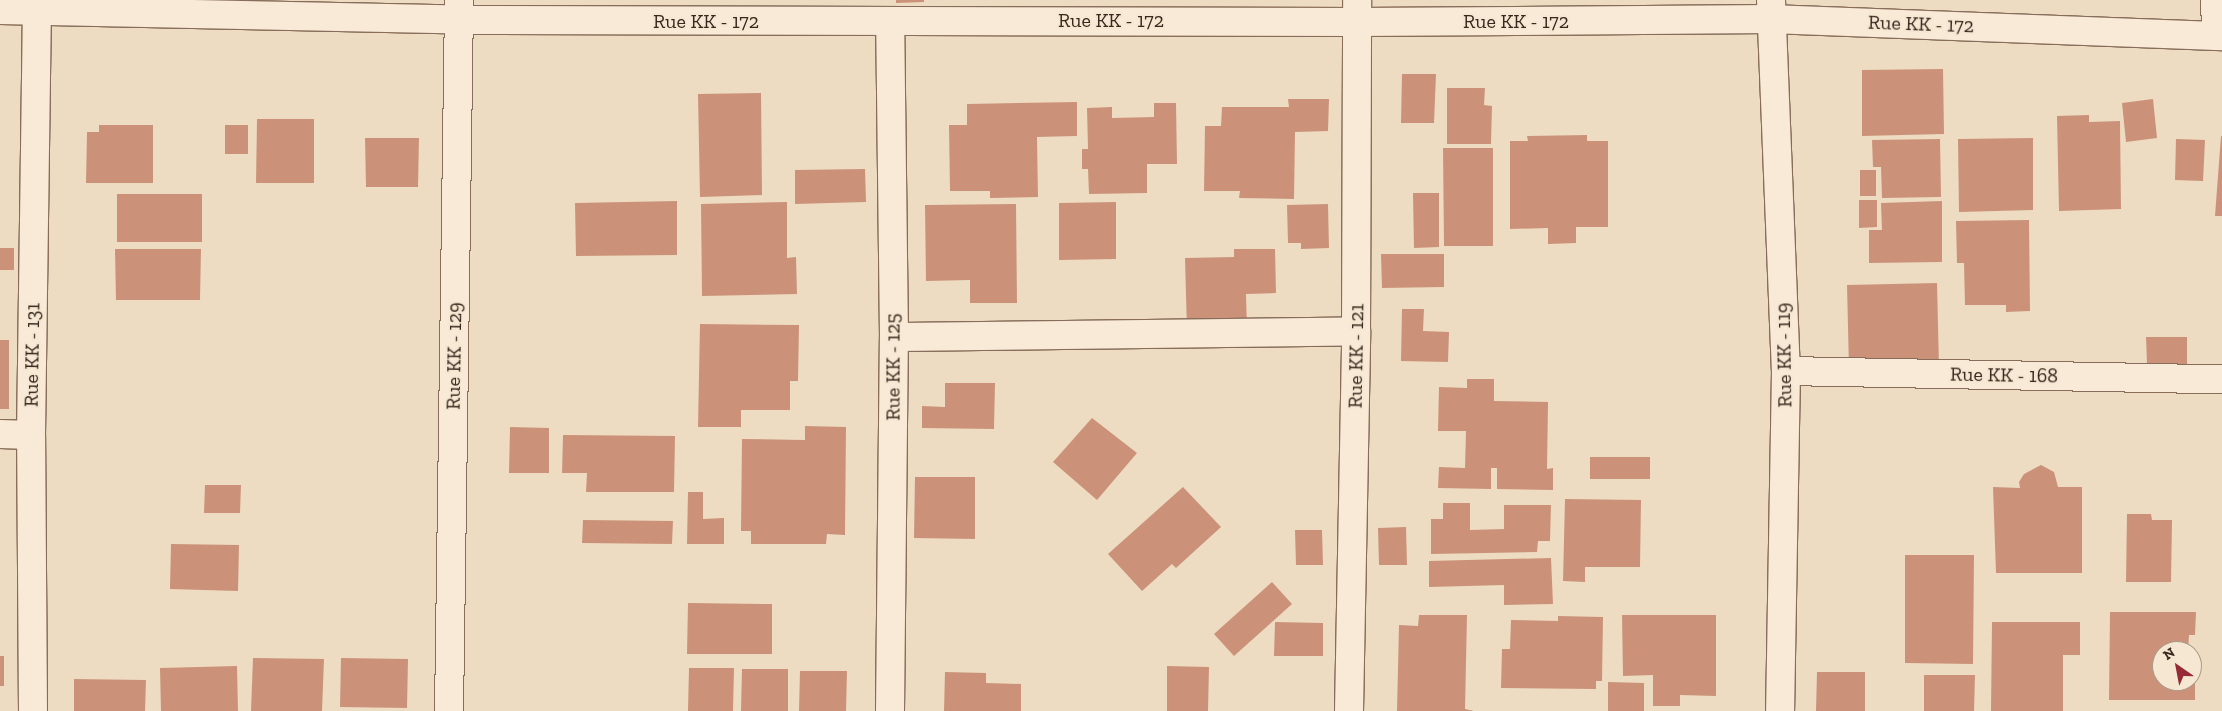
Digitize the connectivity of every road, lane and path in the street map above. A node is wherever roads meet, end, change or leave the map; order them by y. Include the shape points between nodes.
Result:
1 (2215, 0) edge
2 (37, 5) edge
3 (1771, 9) edge
4 (0, 10) edge
5 (459, 10) edge
6 (1071, 10) edge
7 (771, 11) edge
8 (1357, 11) edge
9 (890, 22) junction
10 (2219, 36) edge
11 (1356, 331) junction
12 (894, 337) junction
13 (1786, 371) junction
14 (2222, 379) edge
15 (0, 434) edge
16 (31, 434) junction
17 (33, 711) edge
18 (449, 711) edge
19 (890, 711) edge
20 (1349, 711) edge
21 (1780, 711) edge

1 - 10 street
2 - 4 street, Rue KK - 172
2 - 5 street, Rue KK - 172
2 - 16 street, Rue KK - 131
3 - 8 street, Rue KK - 172
3 - 10 street, Rue KK - 172
3 - 13 street, Rue KK - 119
5 - 7 street, Rue KK - 172
5 - 18 street, Rue KK - 129
6 - 8 street, Rue KK - 172
6 - 9 street, Rue KK - 172
7 - 9 street, Rue KK - 172
8 - 11 street, Rue KK - 121
9 - 12 street, Rue KK - 125
11 - 12 street
11 - 20 street, Rue KK - 121
12 - 19 street, Rue KK - 125
13 - 14 street, Rue KK - 168
13 - 21 street, Rue KK - 119
15 - 16 street
16 - 17 street, Rue KK - 131

